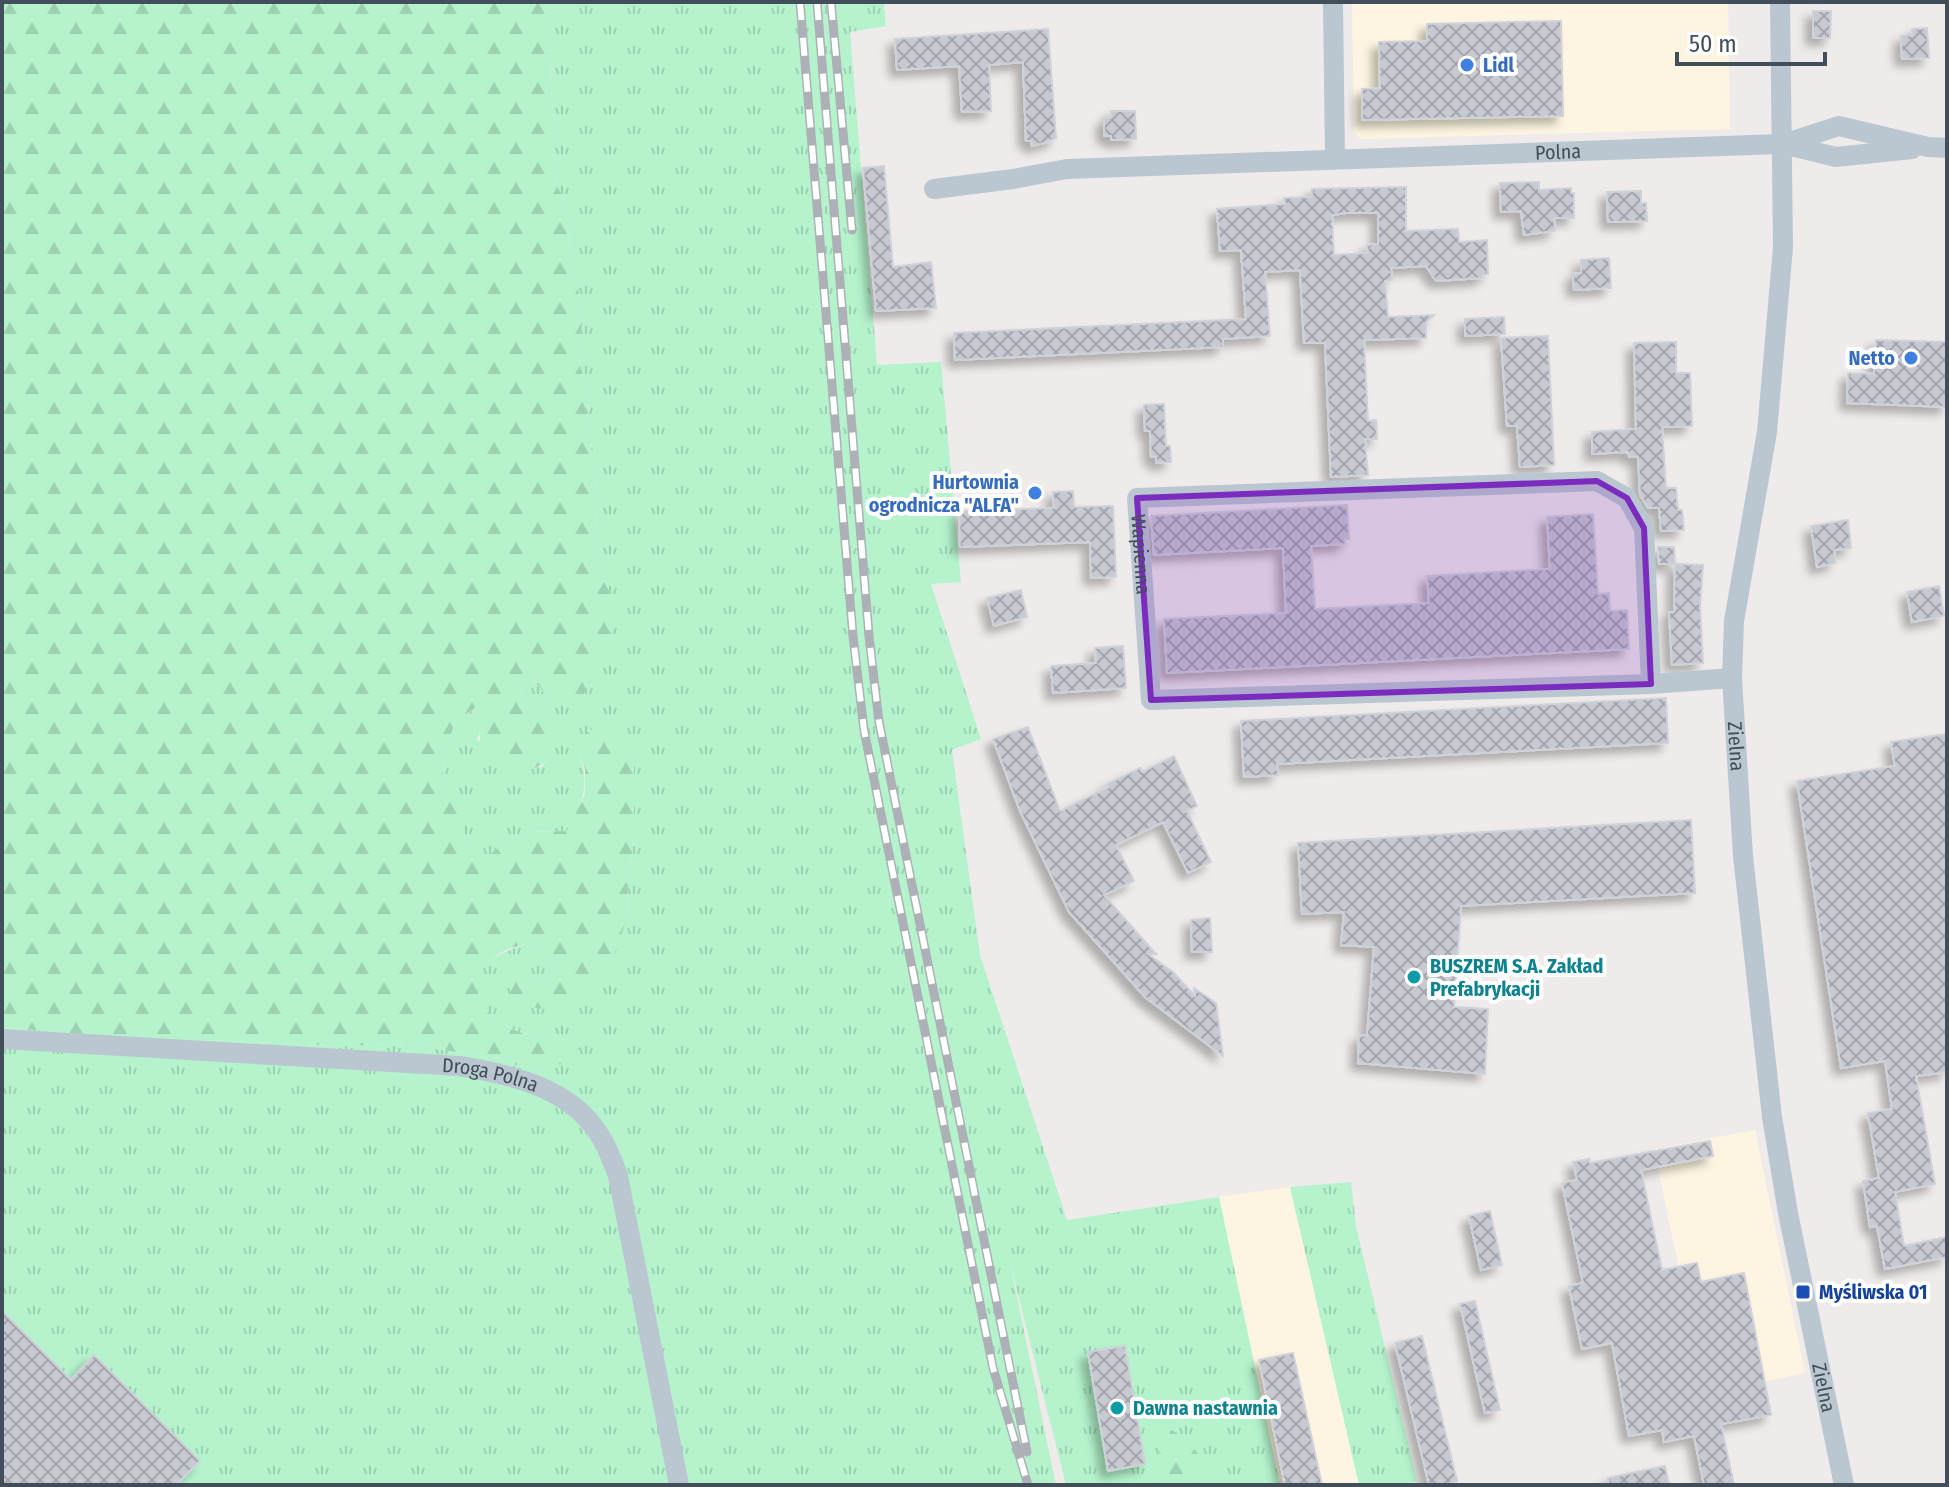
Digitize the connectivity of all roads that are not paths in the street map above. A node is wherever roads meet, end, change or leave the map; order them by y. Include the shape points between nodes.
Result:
1 (1333, 2) edge
2 (1780, 2) edge
3 (1783, 144) junction
4 (1937, 148) edge
5 (1335, 159) junction
6 (934, 189) dead end
7 (1732, 678) junction
8 (1651, 684) junction
9 (2, 1039) edge
10 (679, 1485) edge
11 (1844, 1485) edge

1 - 5 street
2 - 3 street, Zielna
3 - 4 street, Polna via 1836,157
3 - 4 street, Polna via 1839,126
3 - 5 street, Polna
3 - 7 street, Zielna via 1783,247 1773,374 1762,471 1734,621
5 - 6 street, Polna via 1067,169
7 - 8 street, Wapienna
7 - 11 street, Zielna via 1743,856 1772,1117
8 - 8 street, Wapienna via 1151,700 1137,498 1597,481 1627,498 1644,528
9 - 10 street, Droga Polna via 459,1066 510,1077 563,1098 589,1120 618,1176

